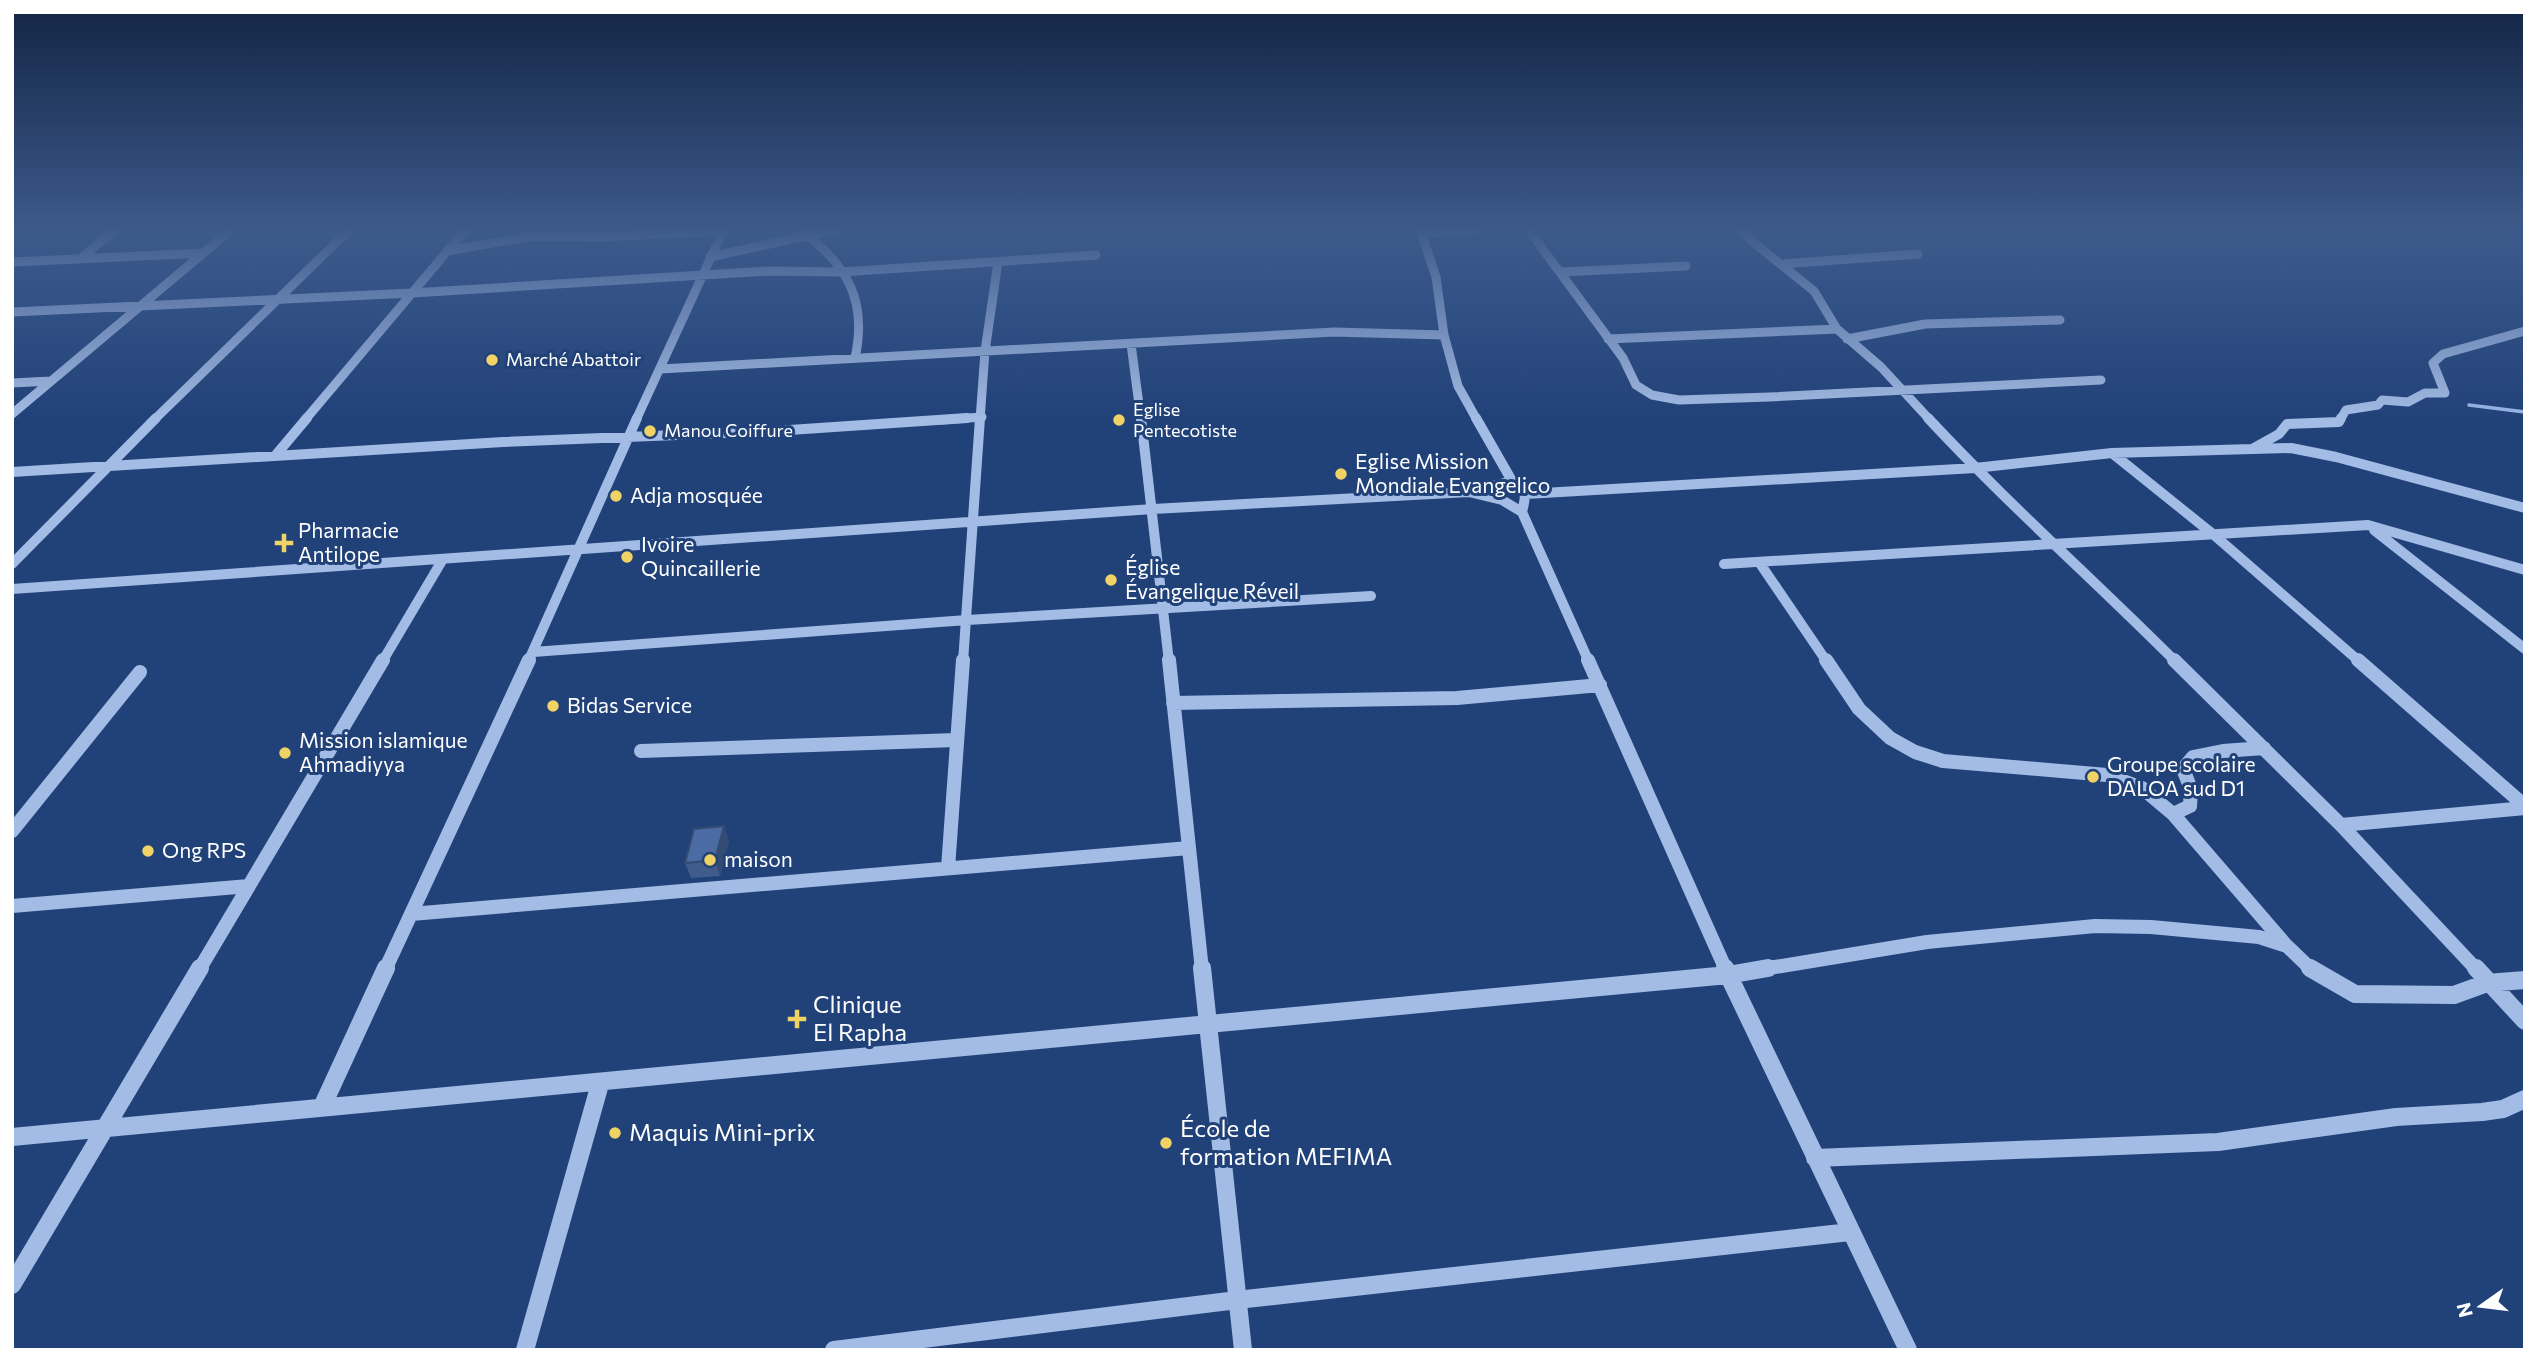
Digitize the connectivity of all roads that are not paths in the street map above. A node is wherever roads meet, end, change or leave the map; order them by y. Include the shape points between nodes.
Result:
1 (157, 293) edge
2 (287, 293) edge
3 (412, 293) junction
4 (419, 293) edge
5 (694, 293) edge
6 (853, 293) edge
7 (994, 293) edge
8 (1438, 293) edge
9 (1575, 293) edge
10 (1815, 293) edge
11 (281, 299) junction
12 (141, 306) junction
13 (12, 312) edge
14 (2060, 320) dead end
15 (1837, 329) junction
16 (2525, 331) edge
17 (1444, 335) junction
18 (1608, 339) junction
19 (1847, 339) junction
20 (1131, 344) junction
21 (985, 351) junction
22 (855, 358) junction
23 (660, 369) junction
24 (2101, 380) dead end
25 (51, 381) junction
26 (12, 383) edge
27 (1901, 390) junction
28 (12, 414) edge
29 (982, 417) junction
30 (628, 438) junction
31 (2251, 449) junction
32 (2112, 453) junction
33 (275, 456) junction
34 (106, 467) junction
35 (1975, 468) junction
36 (12, 472) edge
37 (1512, 481) junction
38 (1469, 492) junction
39 (1526, 494) junction
40 (2525, 508) edge
41 (1153, 509) junction
42 (1522, 512) junction
43 (975, 522) junction
44 (2368, 526) junction
45 (2214, 535) junction
46 (2057, 544) junction
47 (580, 549) junction
48 (443, 559) junction
49 (1759, 562) junction
50 (1724, 564) dead end
51 (12, 565) edge
52 (2525, 570) edge
53 (12, 589) edge
54 (1371, 596) dead end
55 (1164, 607) junction
56 (967, 620) junction
57 (2525, 649) edge
58 (533, 652) junction
59 (140, 672) dead end
60 (1600, 685) junction
61 (1173, 703) junction
62 (956, 740) junction
63 (2264, 748) junction
64 (641, 751) dead end
65 (2525, 807) edge
66 (2173, 814) junction
67 (2341, 825) junction
68 (12, 831) edge
69 (1189, 848) junction
70 (948, 868) junction
71 (248, 886) junction
72 (12, 906) edge
73 (411, 914) junction
74 (2287, 946) junction
75 (1728, 975) junction
76 (2525, 980) edge
77 (2487, 983) junction
78 (2525, 1021) edge
79 (1208, 1024) junction
80 (600, 1084) junction
81 (2525, 1099) edge
82 (322, 1107) junction
83 (106, 1128) junction
84 (12, 1138) edge
85 (1815, 1158) junction
86 (1850, 1232) junction
87 (12, 1285) edge
88 (1237, 1300) junction
89 (903, 1346) edge
90 (525, 1350) edge
91 (835, 1350) edge
92 (1242, 1350) edge
93 (1908, 1350) edge

1 - 12 street
2 - 11 street
3 - 4 street
3 - 11 street
3 - 33 street
5 - 23 street
6 - 22 street via 862,326
7 - 21 street
8 - 17 street
9 - 18 street
10 - 15 street
11 - 12 street
11 - 34 street
12 - 13 street
12 - 25 street
14 - 19 street via 1946,324
15 - 18 street
15 - 19 street
16 - 31 street via 2444,354 2433,363 2445,393 2426,393 2408,402 2382,400 2378,405 2346,410 2339,422 2287,424 2279,434
17 - 20 street via 1334,332
17 - 37 street via 1458,386
18 - 27 street via 1636,385 1667,398
19 - 27 street
20 - 21 street
20 - 41 street
21 - 22 street
21 - 29 street
22 - 23 street
23 - 30 street
24 - 27 street
25 - 26 street
25 - 28 street
27 - 35 street
29 - 30 street
29 - 43 street
30 - 33 street
30 - 47 street
31 - 32 street
31 - 40 street via 2326,455
32 - 35 street
32 - 45 street
33 - 34 street
34 - 36 street
34 - 51 street
35 - 39 street
35 - 46 street
37 - 38 street
37 - 39 street
38 - 41 street
38 - 42 street via 1502,500
39 - 42 street
41 - 43 street
41 - 55 street
42 - 60 street
43 - 47 street
43 - 56 street
44 - 45 street
44 - 52 street
44 - 57 street
45 - 46 street
45 - 65 street
46 - 49 street
46 - 63 street
47 - 48 street
47 - 58 street
48 - 53 street
48 - 71 street
49 - 50 street
49 - 66 street via 1859,709 1890,738 1943,761 2107,775 2142,788
54 - 55 street
55 - 56 street
55 - 61 street
56 - 58 street
56 - 62 street
58 - 73 street
59 - 68 street
60 - 61 street via 1457,698
60 - 75 street
61 - 69 street
62 - 64 street
62 - 70 street
63 - 66 street via 2193,757 2183,769 2191,789 2190,806
63 - 67 street
65 - 67 street
66 - 74 street
67 - 77 street
69 - 70 street
69 - 79 street
70 - 73 street
71 - 72 street
71 - 83 street
73 - 82 street
74 - 75 street via 2259,937 2214,932 2095,926 1927,942
74 - 77 street via 2312,970 2355,994 2454,995
75 - 79 street
75 - 85 street
76 - 77 street
77 - 78 street
79 - 80 street
79 - 88 street
80 - 82 street
80 - 90 street
81 - 85 street via 2482,1112 2396,1117 2218,1142
82 - 83 street
83 - 84 street
83 - 87 street
85 - 86 street
86 - 88 street
86 - 93 street
88 - 89 street
88 - 92 street
89 - 91 street

